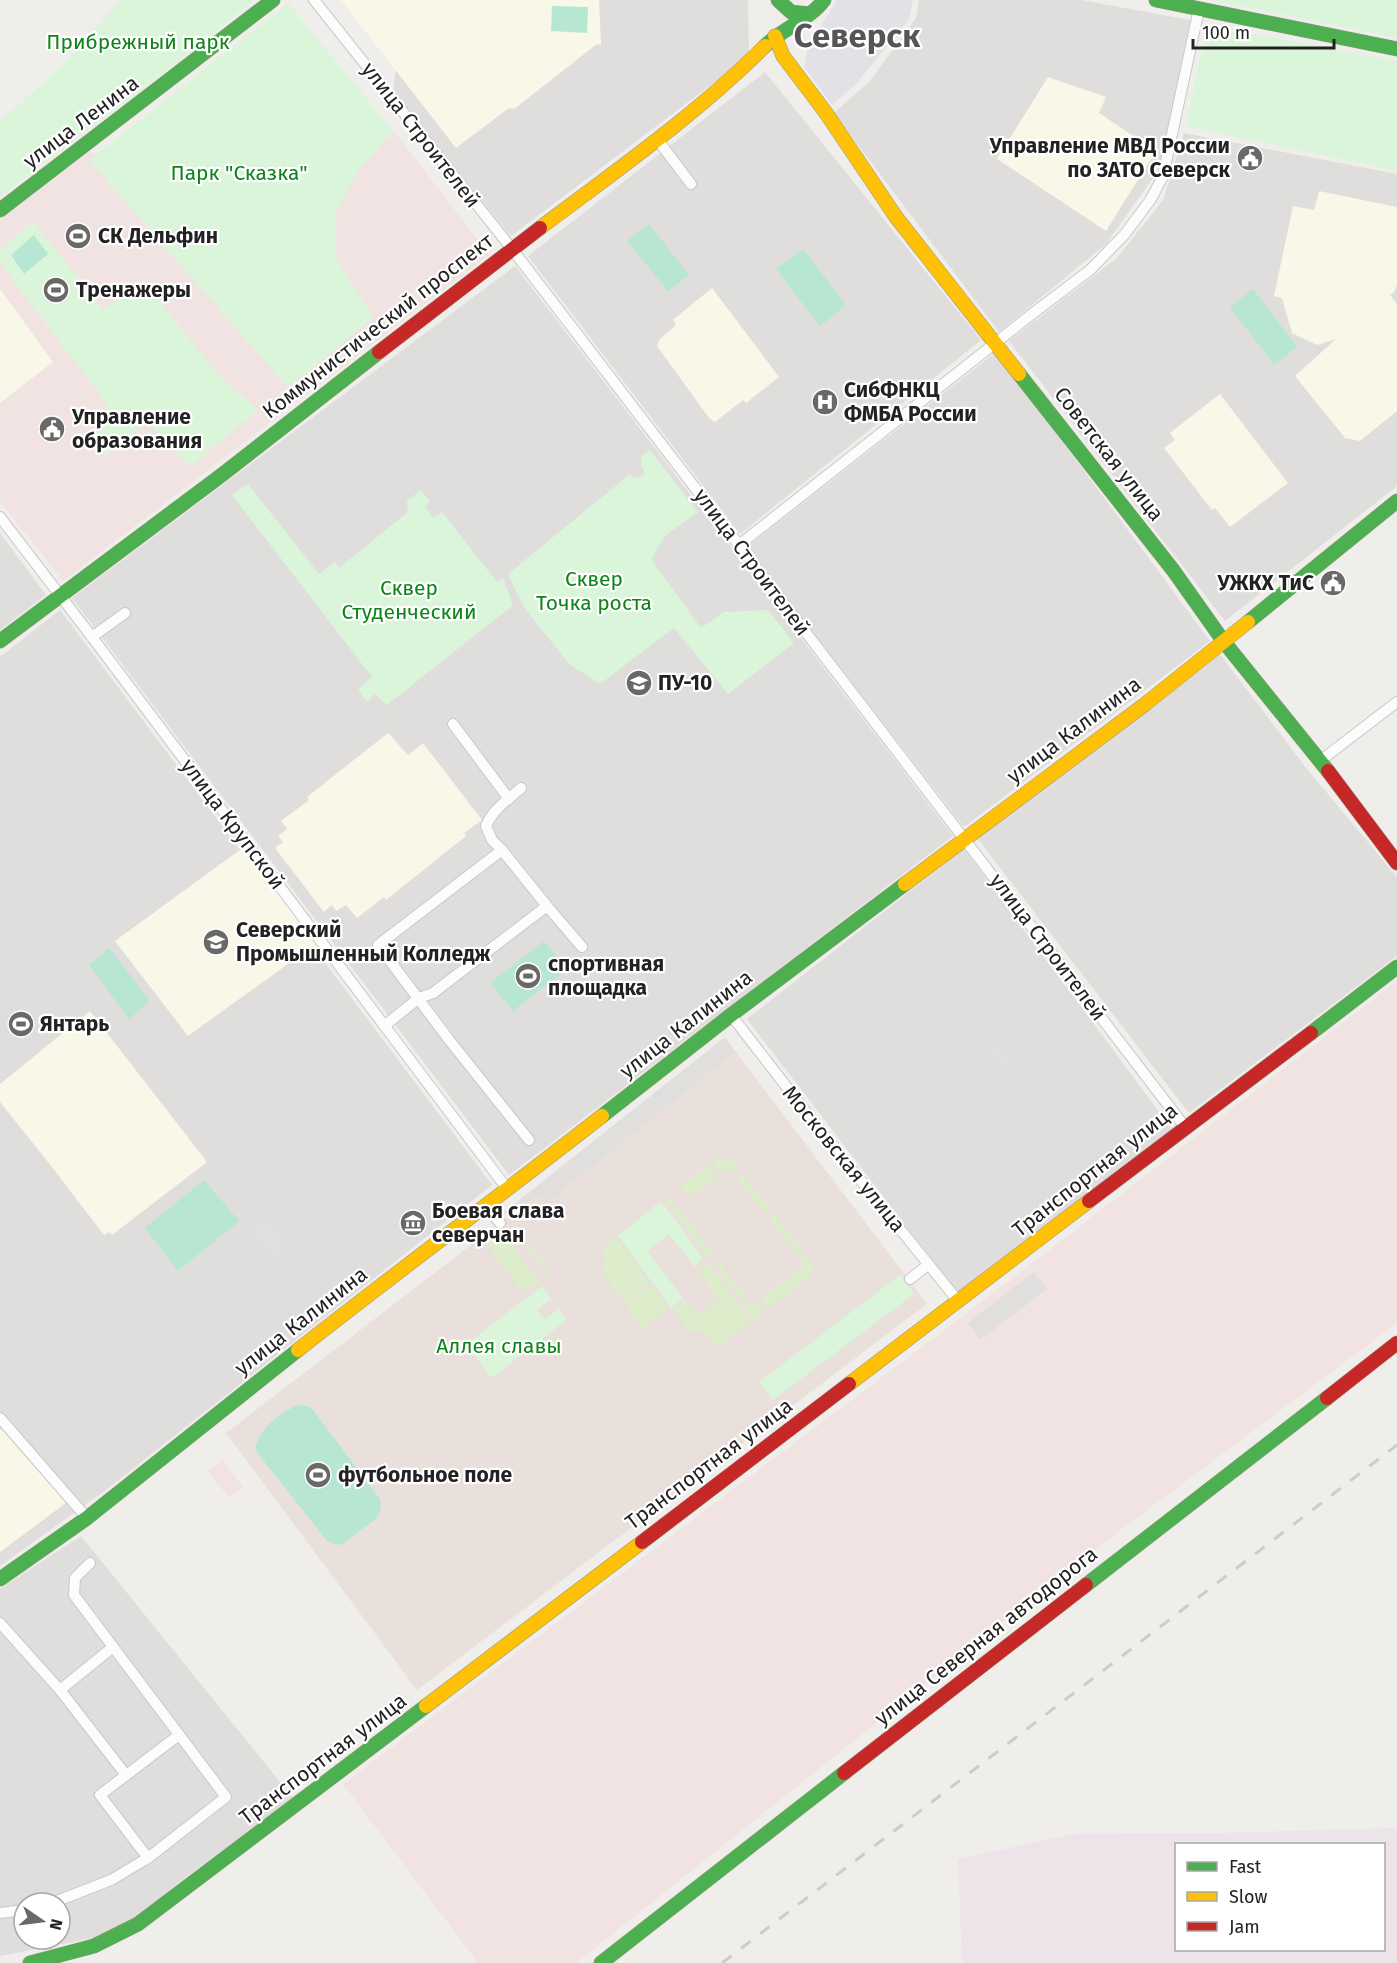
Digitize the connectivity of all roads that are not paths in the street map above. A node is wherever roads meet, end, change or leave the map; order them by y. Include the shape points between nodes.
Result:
1 (273, 0) edge
2 (314, 0) edge
3 (777, 0) edge
4 (824, 0) edge
5 (1156, 0) edge
6 (1199, 9) junction
7 (808, 14) junction
8 (775, 25) junction
9 (1397, 49) edge
10 (657, 139) junction
11 (691, 184) dead end
12 (0, 210) edge
13 (512, 249) junction
14 (995, 343) junction
15 (1397, 501) edge
16 (0, 517) edge
17 (739, 545) junction
18 (60, 595) junction
19 (125, 614) dead end
20 (92, 637) junction
21 (0, 640) edge
22 (1224, 642) junction
23 (1397, 702) edge
24 (453, 724) dead end
25 (1320, 761) junction
26 (521, 788) dead end
27 (509, 799) junction
28 (964, 838) junction
29 (502, 850) junction
30 (1397, 863) edge
31 (547, 906) junction
32 (582, 947) dead end
33 (1397, 967) edge
34 (419, 998) junction
35 (731, 1015) junction
36 (384, 1026) junction
37 (1185, 1127) junction
38 (529, 1140) dead end
39 (508, 1190) junction
40 (487, 1206) junction
41 (500, 1223) dead end
42 (928, 1265) junction
43 (910, 1279) dead end
44 (958, 1301) junction
45 (1397, 1343) edge
46 (0, 1418) edge
47 (87, 1518) junction
48 (90, 1563) dead end
49 (0, 1579) edge
50 (0, 1623) edge
51 (113, 1647) junction
52 (60, 1690) junction
53 (179, 1735) junction
54 (126, 1775) junction
55 (148, 1858) junction
56 (72, 1895) edge
57 (30, 1963) edge
58 (601, 1963) edge

1 - 12 main road, улица Ленина
2 - 13 street, улица Строителей
3 - 7 main road via 790,12
3 - 8 main road
4 - 7 main road, Коммунистический проспект
5 - 6 main road
6 - 9 main road
6 - 14 street via 1163,176 1151,199 1125,234 1090,270
7 - 8 main road, Коммунистический проспект
8 - 10 main road, Коммунистический проспект via 745,66
8 - 14 main road, Советская улица via 783,57 896,217
10 - 11 street
10 - 13 main road, Коммунистический проспект
13 - 17 street, улица Строителей
13 - 18 main road, Коммунистический проспект
14 - 17 street
14 - 22 main road, Советская улица via 1173,570
15 - 22 main road, улица Калинина
16 - 18 street, улица Крупской
17 - 28 street, улица Строителей
18 - 20 street, улица Крупской
18 - 21 main road, Коммунистический проспект
19 - 20 street
20 - 36 street, улица Крупской
22 - 25 main road, Советская улица
22 - 28 main road, улица Калинина
23 - 25 street
24 - 27 street
25 - 30 main road, Советская улица
26 - 27 street
27 - 29 street via 490,816 486,826
28 - 35 main road, улица Калинина
28 - 37 street, улица Строителей
29 - 31 street
29 - 34 street via 378,945
31 - 32 street
31 - 34 street via 433,993
33 - 37 main road, Транспортная улица
34 - 36 street
34 - 38 street
35 - 39 main road, улица Калинина
35 - 42 street, Московская улица
36 - 39 street, улица Крупской
37 - 44 main road, Транспортная улица
39 - 40 main road, улица Калинина
40 - 41 street
40 - 47 main road, улица Калинина via 394,1274
42 - 43 street
42 - 44 street, Московская улица
44 - 57 main road, Транспортная улица via 153,1914 130,1930 81,1952
45 - 58 main road, улица Северная автодорога
46 - 47 street
47 - 49 main road, улица Калинина
48 - 51 street via 75,1578 74,1595
50 - 52 street
51 - 52 street
51 - 53 street
52 - 54 street
53 - 54 street
53 - 55 street via 226,1797
54 - 55 street via 100,1795
55 - 56 street via 111,1880

